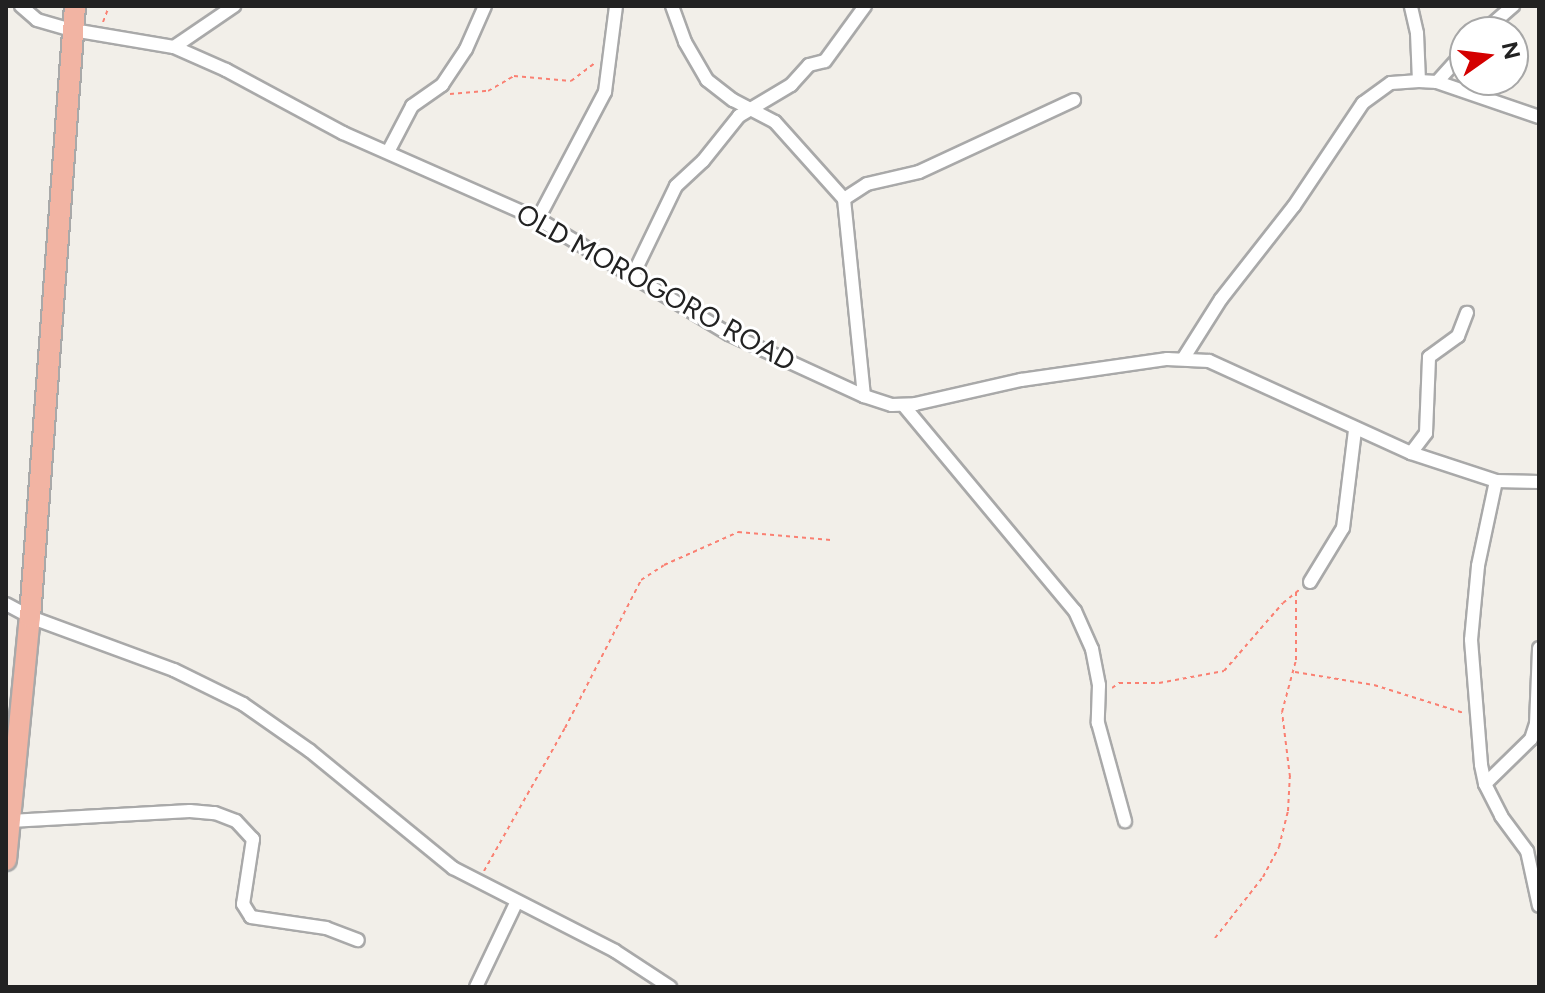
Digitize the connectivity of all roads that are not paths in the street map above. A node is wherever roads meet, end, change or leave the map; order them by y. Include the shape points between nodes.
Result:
1 (21, 6) edge
2 (75, 6) edge
3 (234, 6) edge
4 (485, 6) edge
5 (616, 6) edge
6 (672, 6) edge
7 (865, 6) edge
8 (1411, 6) edge
9 (73, 30) junction
10 (174, 47) junction
11 (1449, 69) edge
12 (1419, 81) junction
13 (1437, 82) junction
14 (1074, 100) dead end
15 (750, 106) junction
16 (1539, 117) edge
17 (388, 152) junction
18 (844, 199) junction
19 (538, 219) junction
20 (633, 275) junction
21 (1467, 313) dead end
22 (1183, 359) junction
23 (864, 396) junction
24 (904, 406) junction
25 (1355, 430) junction
26 (1411, 453) junction
27 (1496, 481) junction
28 (1539, 482) edge
29 (1310, 582) road end
30 (6, 604) edge
31 (30, 617) junction
32 (1539, 648) edge
33 (1485, 784) junction
34 (10, 821) junction
35 (1125, 821) dead end
36 (6, 860) edge
37 (516, 903) junction
38 (1539, 906) edge
39 (358, 940) dead end
40 (476, 987) edge
41 (670, 987) edge

1 - 9 street, OLD MOROGORO ROAD via 37,20
2 - 9 highway
3 - 10 street
4 - 17 street via 466,49 433,94 412,106
5 - 19 street via 608,80 599,108
6 - 15 street via 700,72 718,90
7 - 15 street via 825,61 809,65 791,85
8 - 12 street
9 - 10 street, OLD MOROGORO ROAD
9 - 31 highway
10 - 17 street, OLD MOROGORO ROAD
11 - 13 street
12 - 13 street
12 - 22 street via 1391,83 1363,103
13 - 16 street
14 - 18 street via 919,172 877,180
15 - 18 street via 775,122
15 - 20 street via 670,194
17 - 19 street, OLD MOROGORO ROAD
18 - 23 street
19 - 20 street, OLD MOROGORO ROAD
20 - 23 street, OLD MOROGORO ROAD via 729,334
21 - 26 street via 1458,336 1429,357 1426,433
22 - 24 street, OLD MOROGORO ROAD via 1021,380
22 - 25 street, OLD MOROGORO ROAD via 1231,370
23 - 24 street, OLD MOROGORO ROAD
24 - 35 street via 1075,611 1092,649 1101,740
25 - 26 street, OLD MOROGORO ROAD
25 - 29 street via 1343,528
26 - 27 street, OLD MOROGORO ROAD
27 - 28 street, OLD MOROGORO ROAD
27 - 33 street via 1471,640
30 - 31 street
31 - 34 highway
31 - 37 street via 174,670 267,718 453,868
32 - 33 street via 1531,739
33 - 38 street via 1527,851
34 - 36 highway
34 - 39 street via 215,813 236,821 253,839 243,904 251,917 326,928
37 - 40 street
37 - 41 street via 615,951

